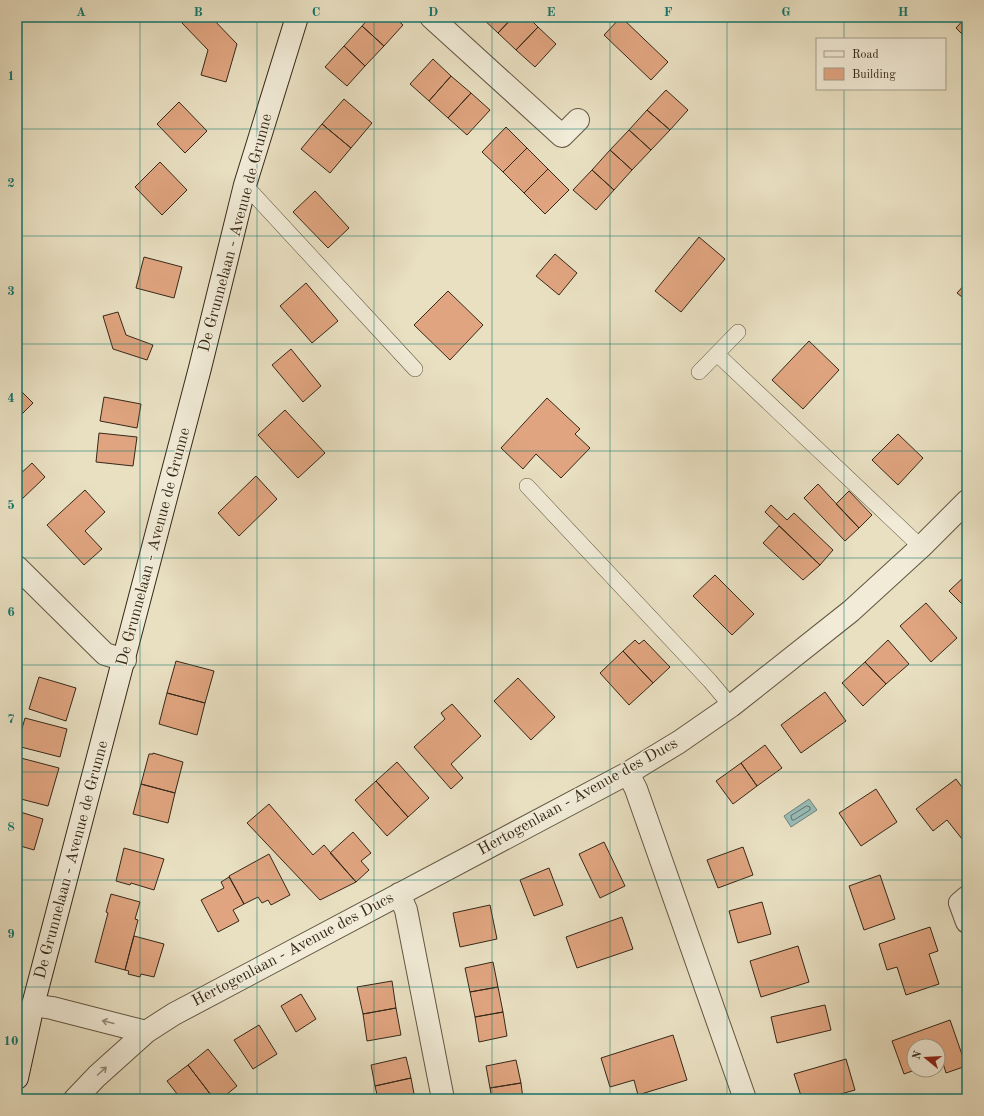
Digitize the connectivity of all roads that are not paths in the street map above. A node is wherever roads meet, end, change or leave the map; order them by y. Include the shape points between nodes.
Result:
1 (297, 17) edge
2 (430, 17) edge
3 (578, 120) dead end
4 (245, 185) junction
5 (738, 332) dead end
6 (717, 354) junction
7 (415, 369) dead end
8 (699, 372) dead end
9 (527, 486) dead end
10 (967, 501) edge
11 (921, 547) junction
12 (17, 567) edge
13 (125, 660) junction
14 (731, 706) junction
15 (628, 773) junction
16 (399, 894) junction
17 (967, 897) edge
18 (967, 922) edge
19 (33, 1005) junction
20 (146, 1032) junction
21 (17, 1078) edge
22 (74, 1099) edge
23 (444, 1099) edge
24 (745, 1099) edge

1 - 4 street, De Grunnelaan - Avenue de Grunne
2 - 3 street via 562,136
4 - 7 lane
4 - 13 street, De Grunnelaan - Avenue de Grunne
5 - 6 lane
6 - 8 lane
6 - 11 lane
9 - 14 lane
10 - 11 street, Hertogenlaan - Avenue des Ducs
11 - 14 street, Hertogenlaan - Avenue des Ducs via 851,611
12 - 13 street via 105,654
13 - 19 street, De Grunnelaan - Avenue de Grunne
14 - 15 street, Hertogenlaan - Avenue des Ducs
15 - 16 street, Hertogenlaan - Avenue des Ducs
15 - 24 street via 636,789
16 - 20 street, Hertogenlaan - Avenue des Ducs via 174,1014
16 - 23 street via 406,910
17 - 18 street via 960,903
20 -> 19 street
19 - 21 street, De Grunnelaan - Avenue de Grunne
22 -> 20 street, Hertogenlaan - Avenue des Ducs

